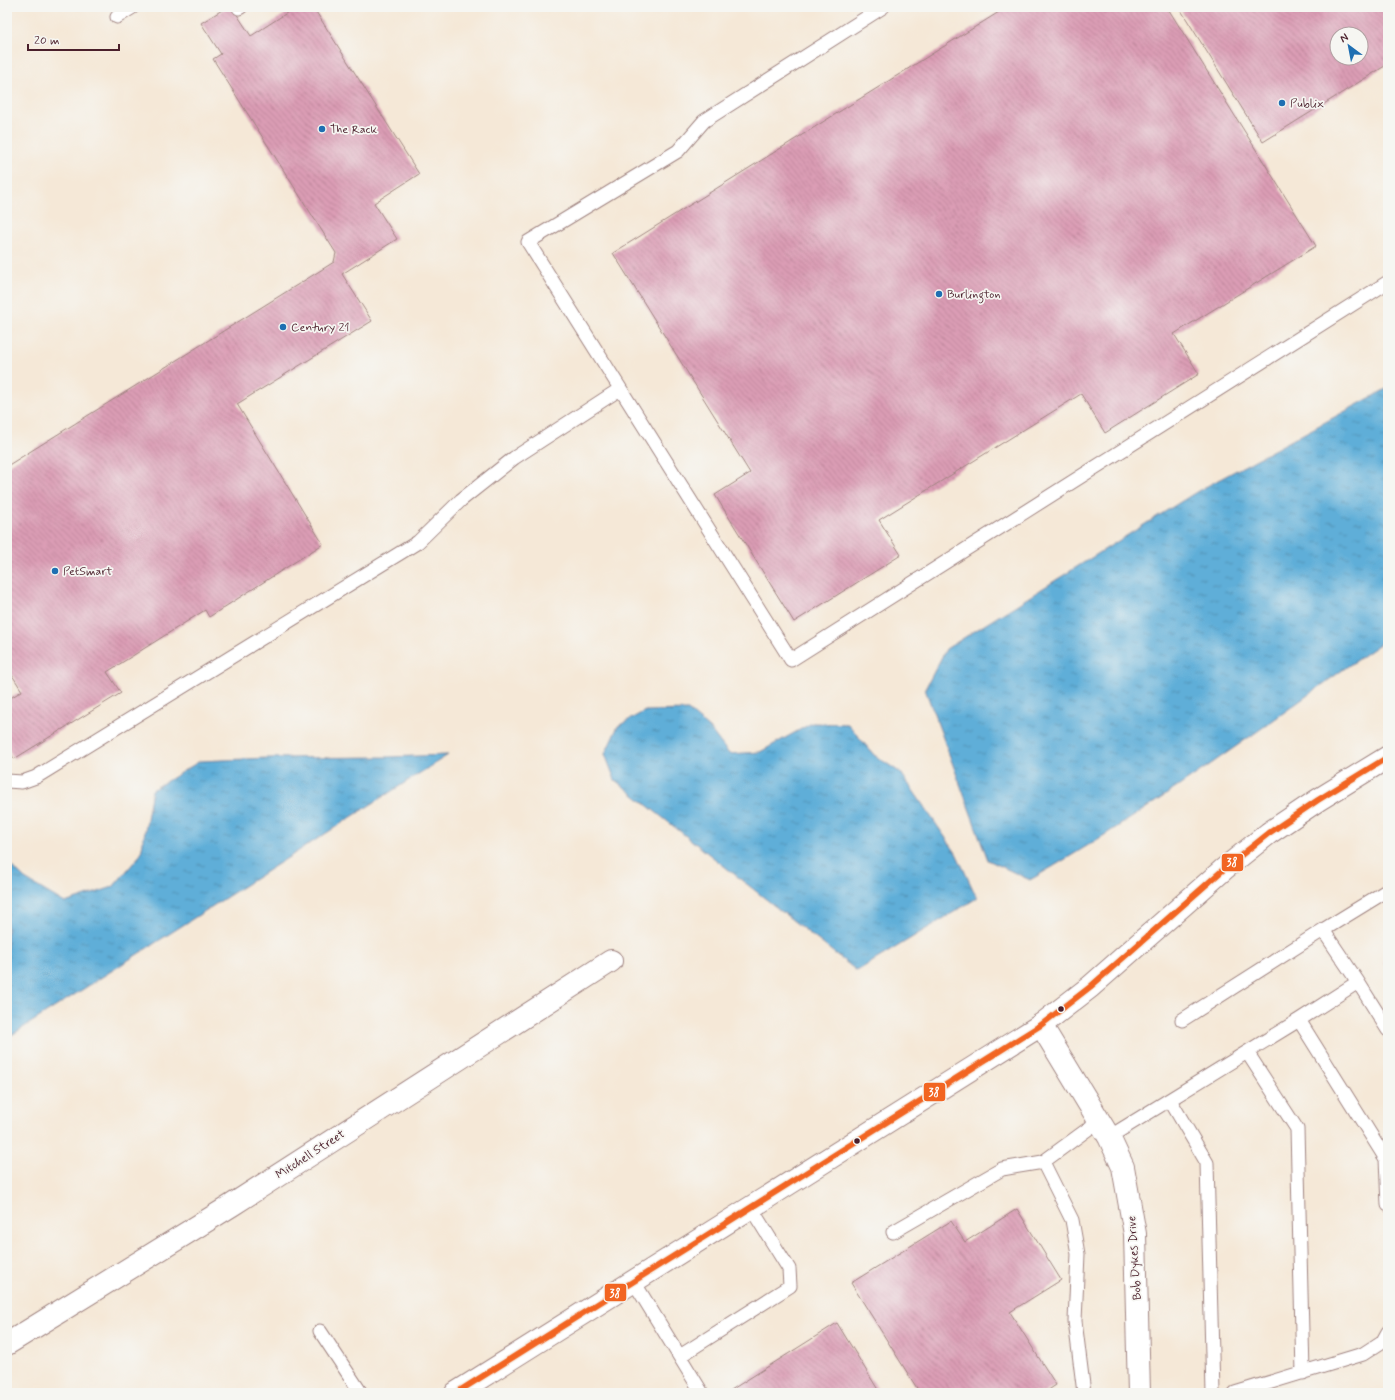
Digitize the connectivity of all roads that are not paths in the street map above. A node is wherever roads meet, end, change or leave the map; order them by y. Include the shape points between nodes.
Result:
1 (133, 7) edge
2 (883, 7) edge
3 (117, 17) dead end
4 (1388, 282) edge
5 (620, 389) junction
6 (1388, 757) edge
7 (7, 781) edge
8 (1388, 890) edge
9 (1323, 930) junction
10 (611, 961) dead end
11 (1358, 982) junction
12 (1182, 1020) dead end
13 (1299, 1020) junction
14 (1041, 1025) junction
15 (1388, 1030) edge
16 (1247, 1052) junction
17 (1170, 1100) junction
18 (1104, 1129) junction
19 (1387, 1159) edge
20 (1043, 1162) junction
21 (1388, 1205) edge
22 (751, 1208) junction
23 (892, 1232) dead end
24 (634, 1282) junction
25 (320, 1330) dead end
26 (1388, 1332) edge
27 (7, 1344) edge
28 (680, 1356) junction
29 (1303, 1373) junction
30 (361, 1393) edge
31 (456, 1393) edge
32 (702, 1393) edge
33 (1084, 1393) edge
34 (1139, 1393) edge
35 (1213, 1393) edge
36 (1235, 1393) edge

1 - 3 lane
2 - 5 lane via 704,121 678,151 528,242
4 - 5 lane via 791,660
5 - 7 lane via 514,458 461,500 418,542 36,777 22,782
6 - 14 street via 1269,833 1224,869 1090,988
8 - 9 lane
9 - 11 lane
9 - 12 lane
10 - 27 street, Mitchell Street via 232,1205
11 - 13 lane
11 - 15 lane
13 - 16 lane
13 - 19 lane
14 - 18 street, Bob Dykes Drive
14 - 22 street
16 - 17 lane
16 - 29 lane via 1297,1129
17 - 18 lane
17 - 35 lane via 1207,1163
18 - 20 lane
18 - 34 street, Bob Dykes Drive via 1123,1167 1135,1234
19 - 21 lane
20 - 23 lane via 1002,1169
20 - 33 lane via 1072,1220 1078,1254 1075,1320
22 - 24 street
22 - 28 lane via 789,1269 790,1286
24 - 28 lane
24 - 31 street
25 - 30 lane
26 - 29 lane via 1383,1341 1363,1354
28 - 32 lane
29 - 36 lane

